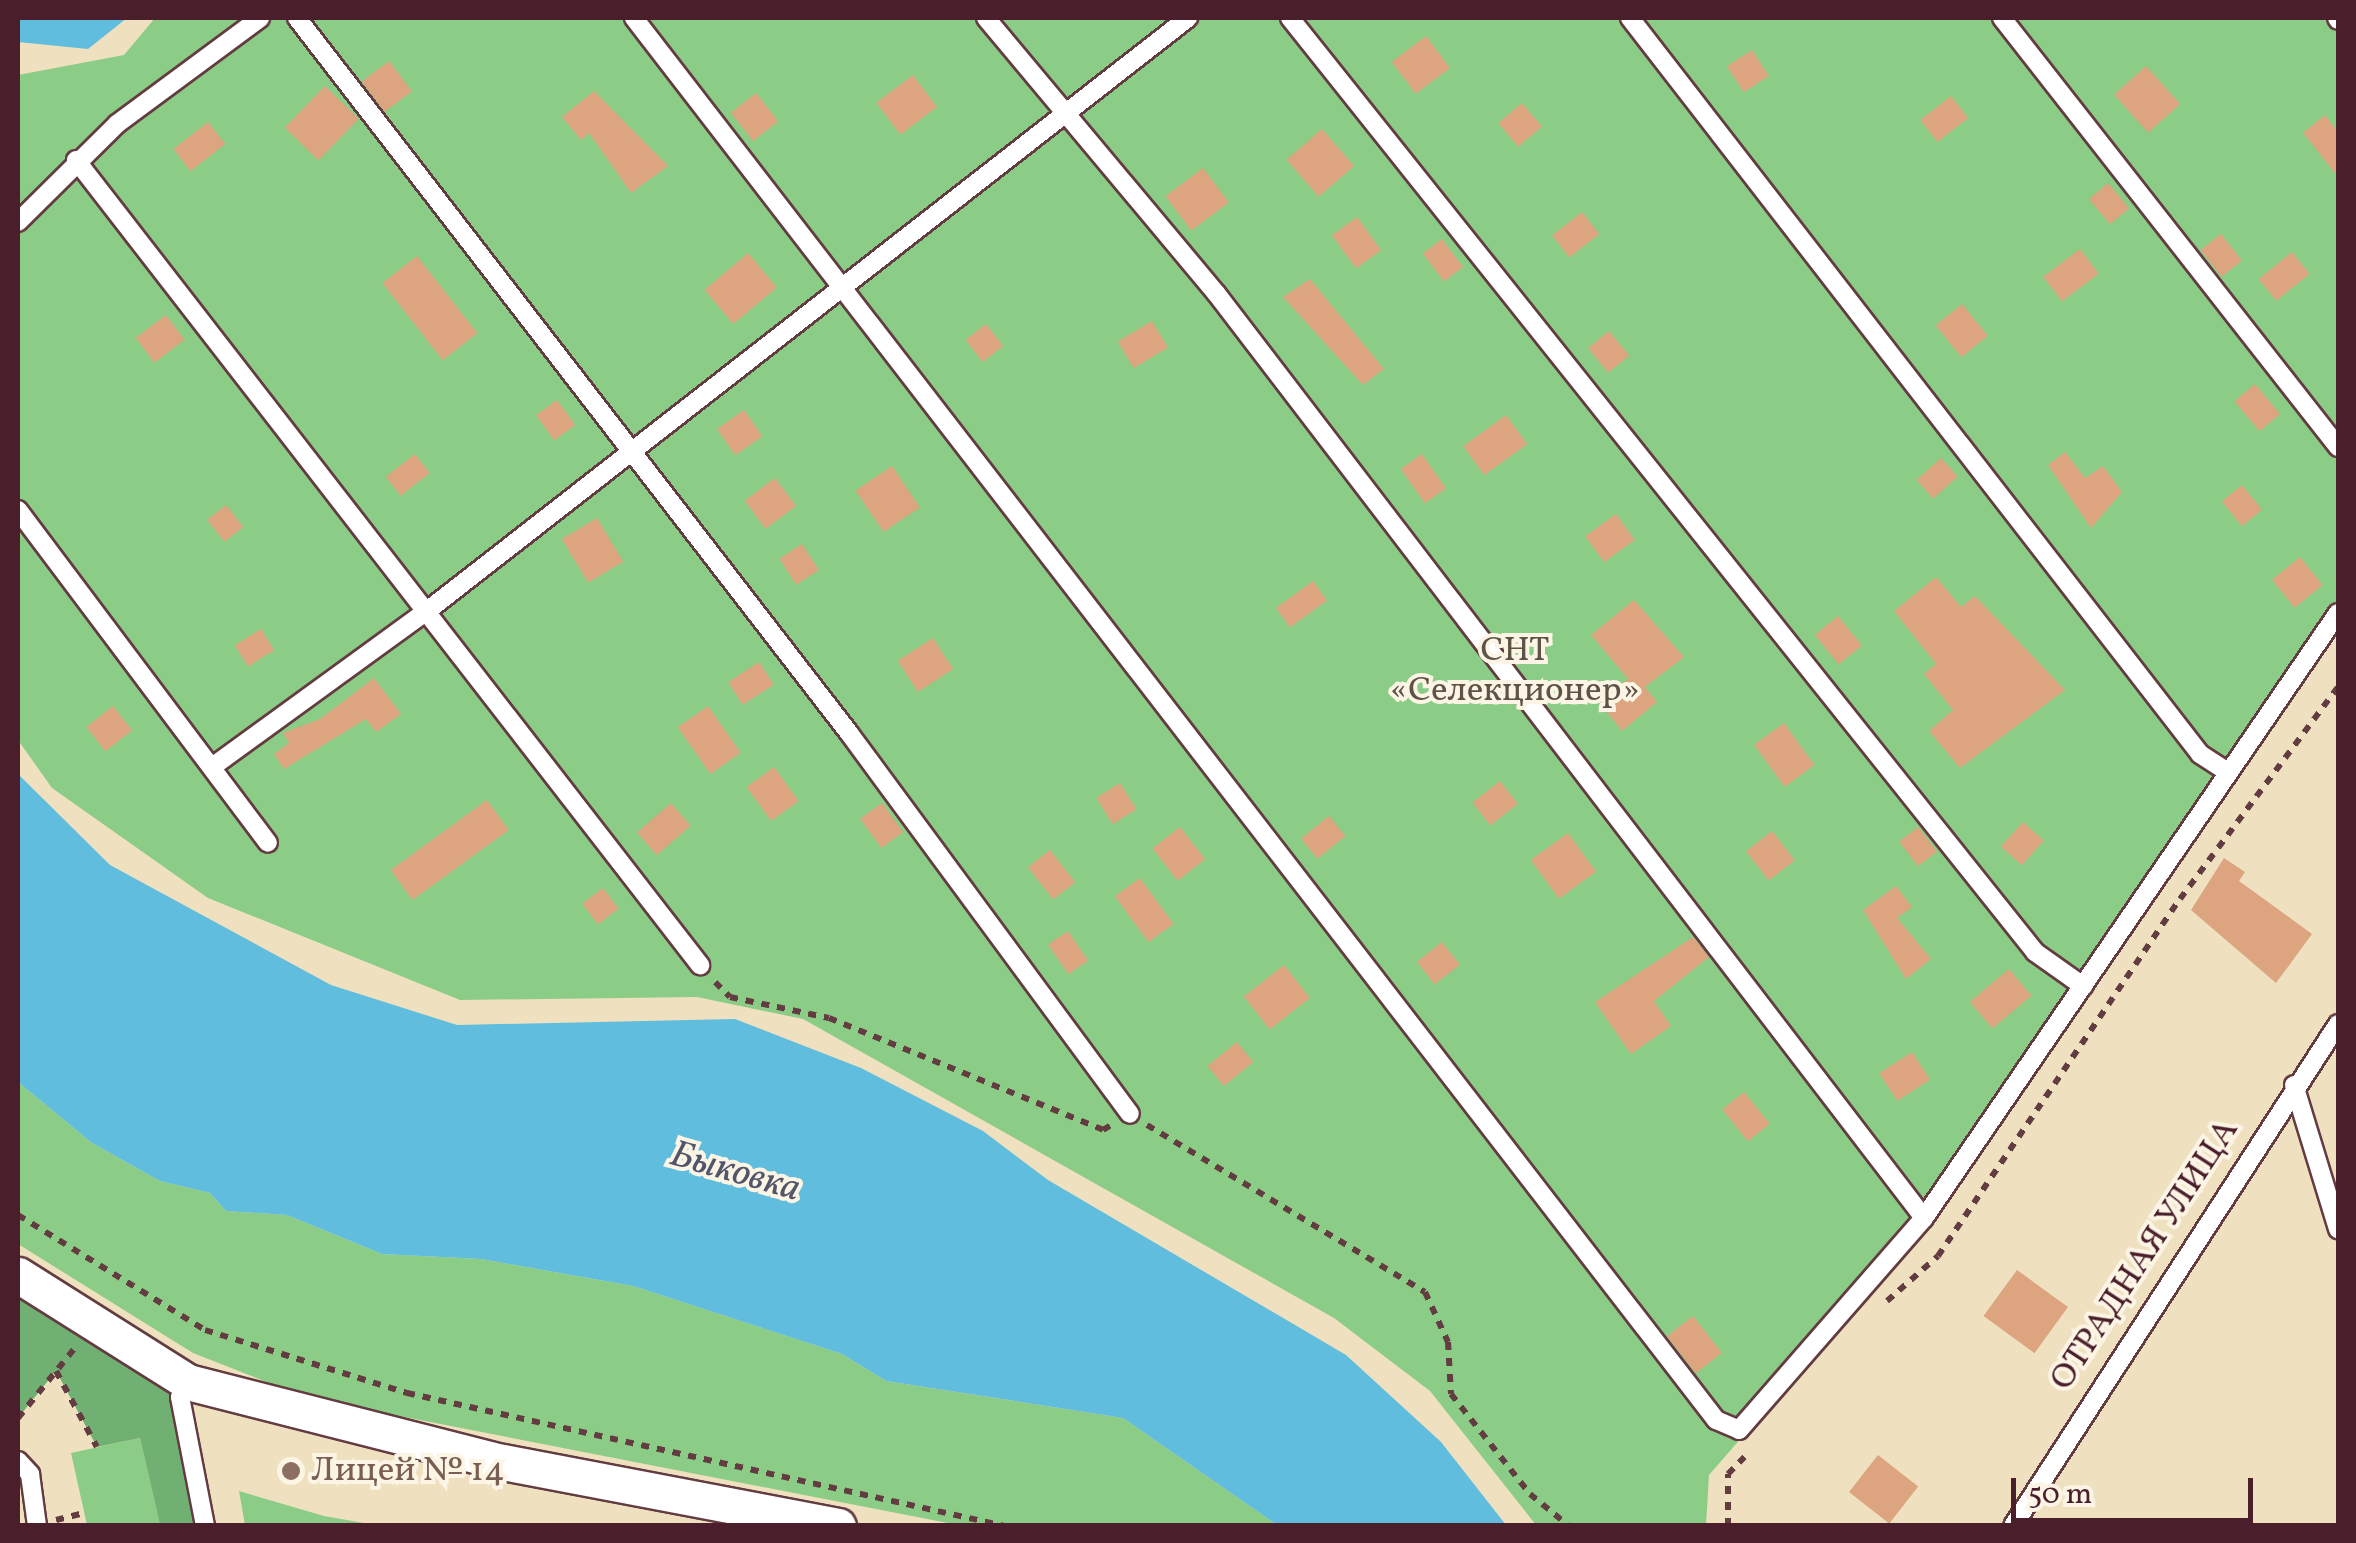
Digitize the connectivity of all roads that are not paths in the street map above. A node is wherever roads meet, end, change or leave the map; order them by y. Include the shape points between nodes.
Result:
1 (260, 18) edge
2 (297, 18) edge
3 (634, 18) edge
4 (986, 18) edge
5 (1188, 18) edge
6 (1290, 18) edge
7 (1630, 18) edge
8 (2002, 18) edge
9 (1063, 111) junction
10 (76, 160) junction
11 (18, 222) edge
12 (846, 280) junction
13 (2338, 447) edge
14 (630, 451) junction
15 (18, 510) edge
16 (426, 611) junction
17 (2338, 613) edge
18 (212, 767) junction
19 (2228, 772) junction
20 (268, 842) dead end
21 (700, 965) road end
22 (2083, 986) junction
23 (2338, 1024) edge
24 (2294, 1085) junction
25 (1130, 1114) road end
26 (1924, 1218) junction
27 (2338, 1229) edge
28 (18, 1275) edge
29 (188, 1382) junction
30 (18, 1461) edge
31 (37, 1526) edge
32 (205, 1526) edge
33 (838, 1526) edge
34 (2014, 1526) edge

1 - 10 lane
2 - 14 lane
3 - 12 lane
4 - 9 lane
5 - 9 lane
6 - 22 lane via 2036,952
7 - 19 lane via 2200,754
8 - 13 lane
9 - 12 lane
9 - 26 lane via 1216,294
10 - 11 lane
10 - 16 lane
12 - 14 lane
12 - 26 lane via 1716,1420 1740,1430
14 - 16 lane
14 - 25 lane
15 - 18 lane
16 - 18 lane
16 - 21 lane
17 - 19 lane
18 - 20 lane
19 - 22 lane
22 - 26 lane
23 - 24 lane, ОТРАДНАЯ УЛИЦА
24 - 27 lane
24 - 34 lane, ОТРАДНАЯ УЛИЦА
28 - 29 street
29 - 32 lane via 180,1398
29 - 33 street via 503,1462
30 - 31 lane via 30,1474

